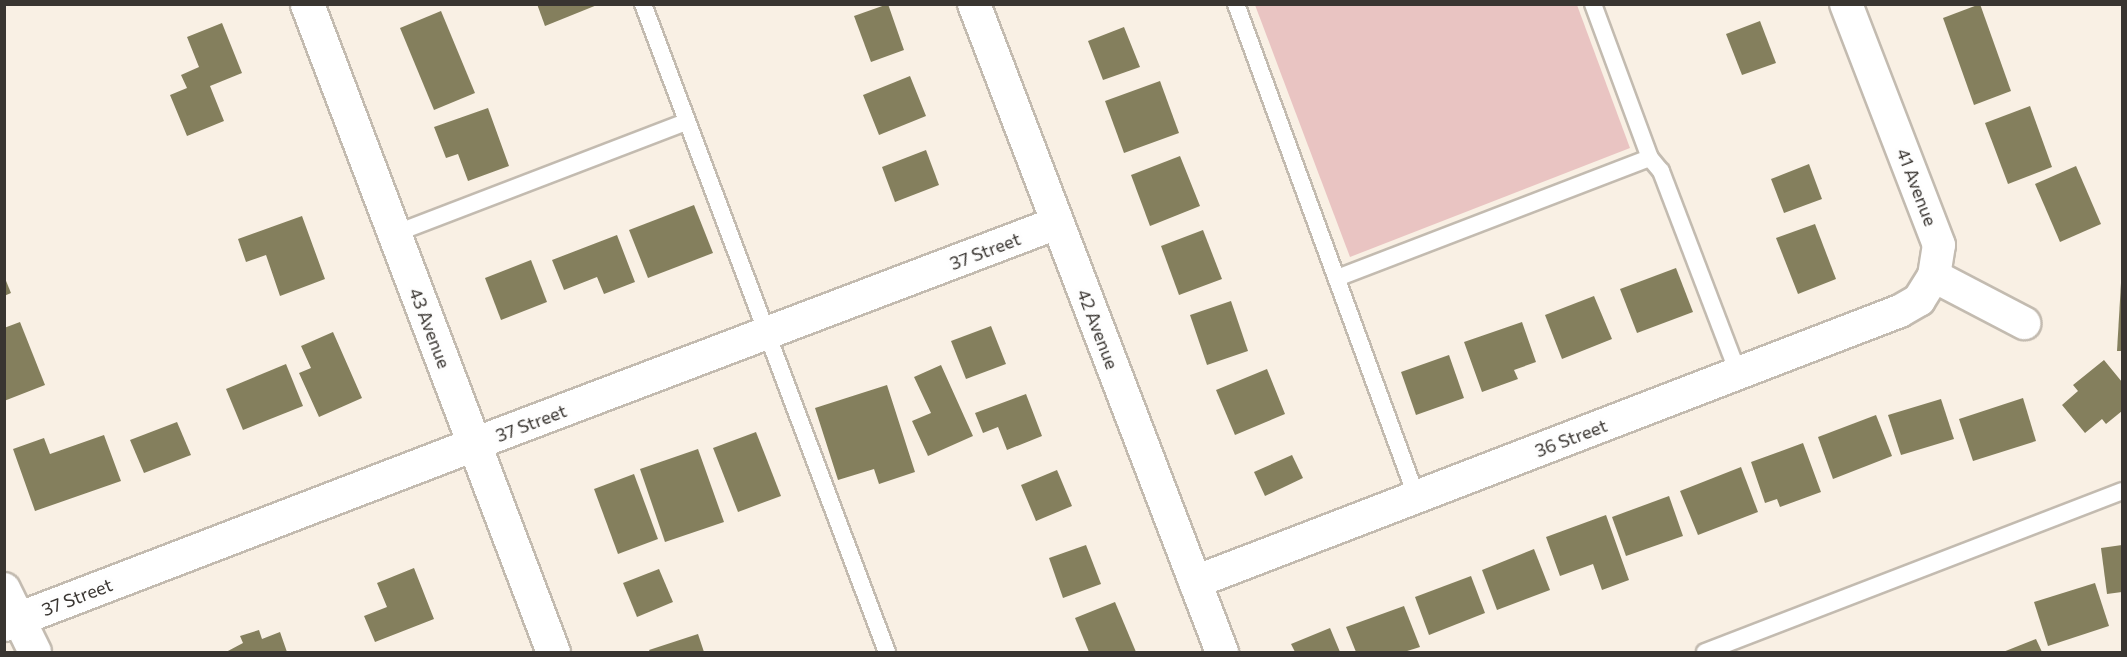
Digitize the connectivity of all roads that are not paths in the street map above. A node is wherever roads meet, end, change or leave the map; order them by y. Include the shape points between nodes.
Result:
1 (307, 4) edge
2 (643, 4) edge
3 (974, 4) edge
4 (1236, 4) edge
5 (1593, 4) edge
6 (1846, 4) edge
7 (686, 122) junction
8 (1650, 158) junction
9 (1057, 223) junction
10 (394, 234) junction
11 (1934, 276) junction
12 (1337, 278) junction
13 (2024, 323) dead end
14 (765, 335) junction
15 (1738, 373) junction
16 (474, 444) junction
17 (2122, 490) edge
18 (1417, 498) junction
19 (1195, 582) junction
20 (4, 589) edge
21 (12, 621) edge
22 (35, 652) edge
23 (553, 652) edge
24 (887, 652) edge
25 (1222, 652) edge
26 (1705, 652) edge

1 - 10 street, 43 Avenue
2 - 7 lane
3 - 9 street, 42 Avenue
4 - 12 lane
5 - 8 lane
6 - 11 street, 41 Avenue via 1935,230 1939,258
7 - 10 lane
7 - 14 lane
8 - 12 lane
8 - 15 lane via 1661,171
9 - 14 street, 37 Street
9 - 19 street, 42 Avenue
10 - 16 street, 43 Avenue
11 - 13 street
11 - 15 street, 36 Street via 1919,300 1900,311
12 - 18 lane
14 - 16 street, 37 Street
14 - 24 lane
15 - 18 street, 36 Street
16 - 21 street, 37 Street
16 - 23 street, 43 Avenue
17 - 26 lane
18 - 19 street, 36 Street
19 - 25 street, 42 Avenue
20 - 21 street
21 - 22 street

